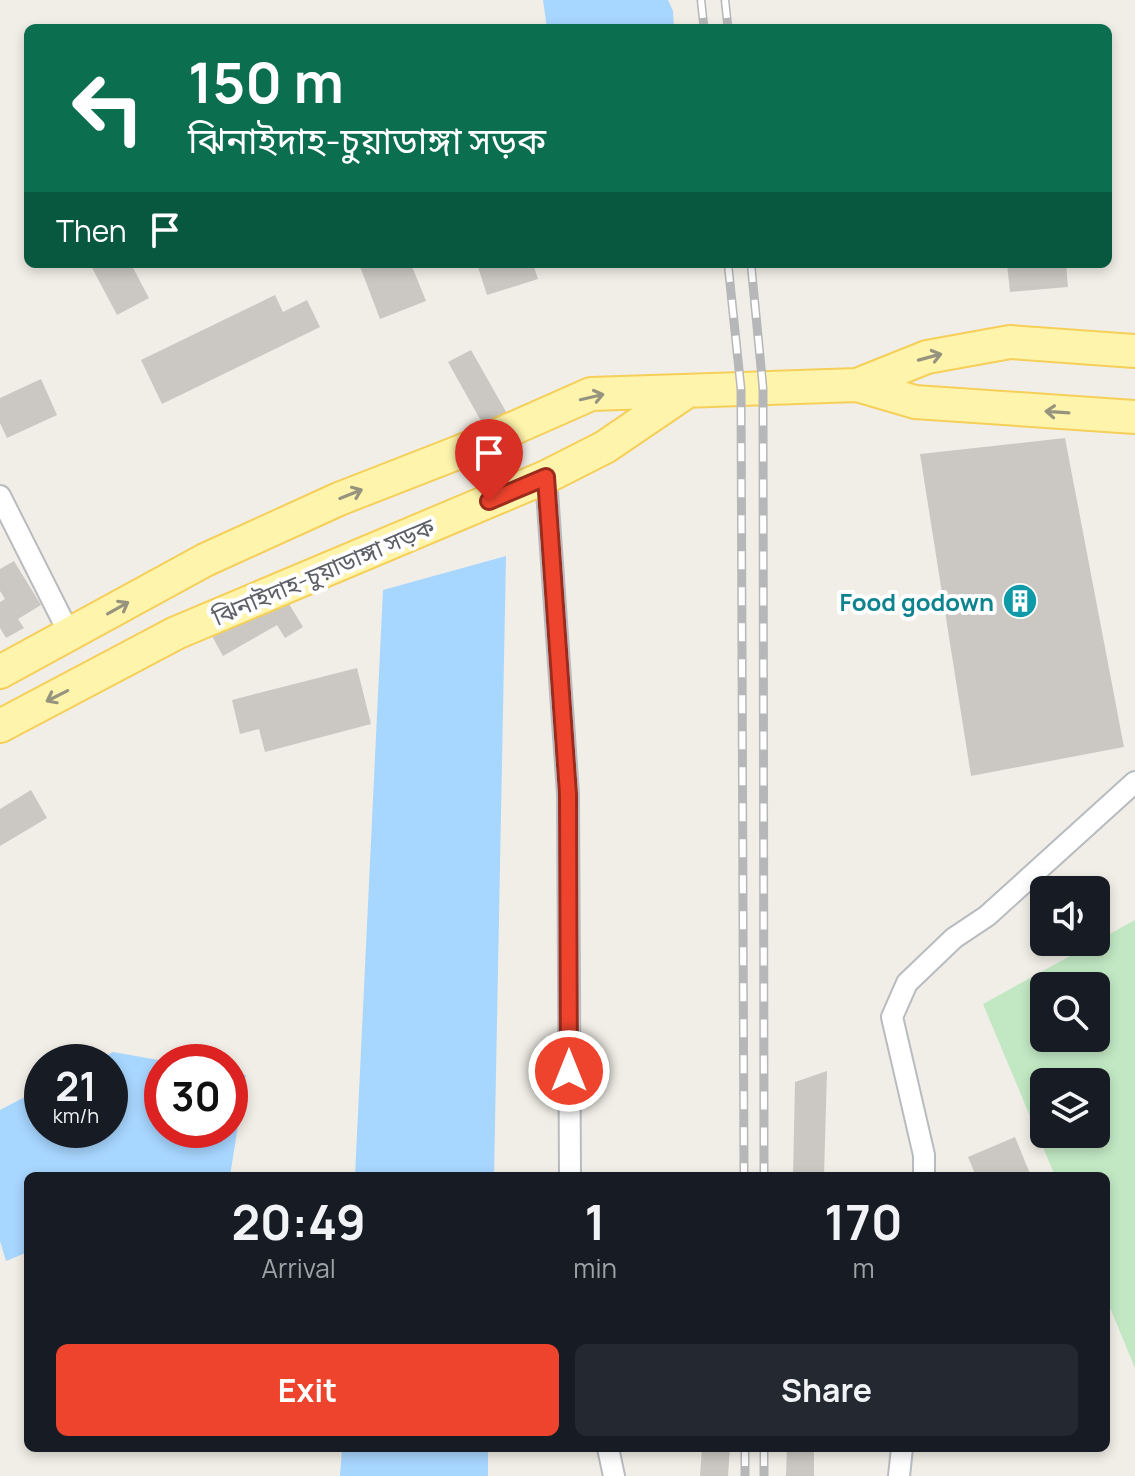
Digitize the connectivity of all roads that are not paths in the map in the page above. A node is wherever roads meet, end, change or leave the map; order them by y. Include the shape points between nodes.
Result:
1 (1135, 351) edge
2 (857, 385) junction
3 (686, 392) junction
4 (1135, 417) edge
5 (546, 477) junction
6 (0, 496) edge
7 (70, 635) junction
8 (0, 672) edge
9 (0, 726) edge
10 (1135, 782) edge
11 (570, 1172) edge
12 (924, 1172) edge
13 (609, 1452) edge
14 (902, 1452) edge
15 (614, 1476) edge
16 (899, 1476) edge

2 -> 1 main road via 927,357 1010,342
2 - 3 main road
4 -> 2 main road via 915,402
3 - 5 main road, ঝিনাইদাহ-চুয়াডাঙ্গা সড়ক via 605,447
7 -> 3 main road via 205,560 591,394
5 -> 9 main road, ঝিনাইদাহ-চুয়াডাঙ্গা সড়ক via 176,633
5 - 11 street via 568,794
6 - 7 street
7 - 8 main road
10 - 12 street via 907,983 892,1017
13 - 15 street
14 - 16 street

